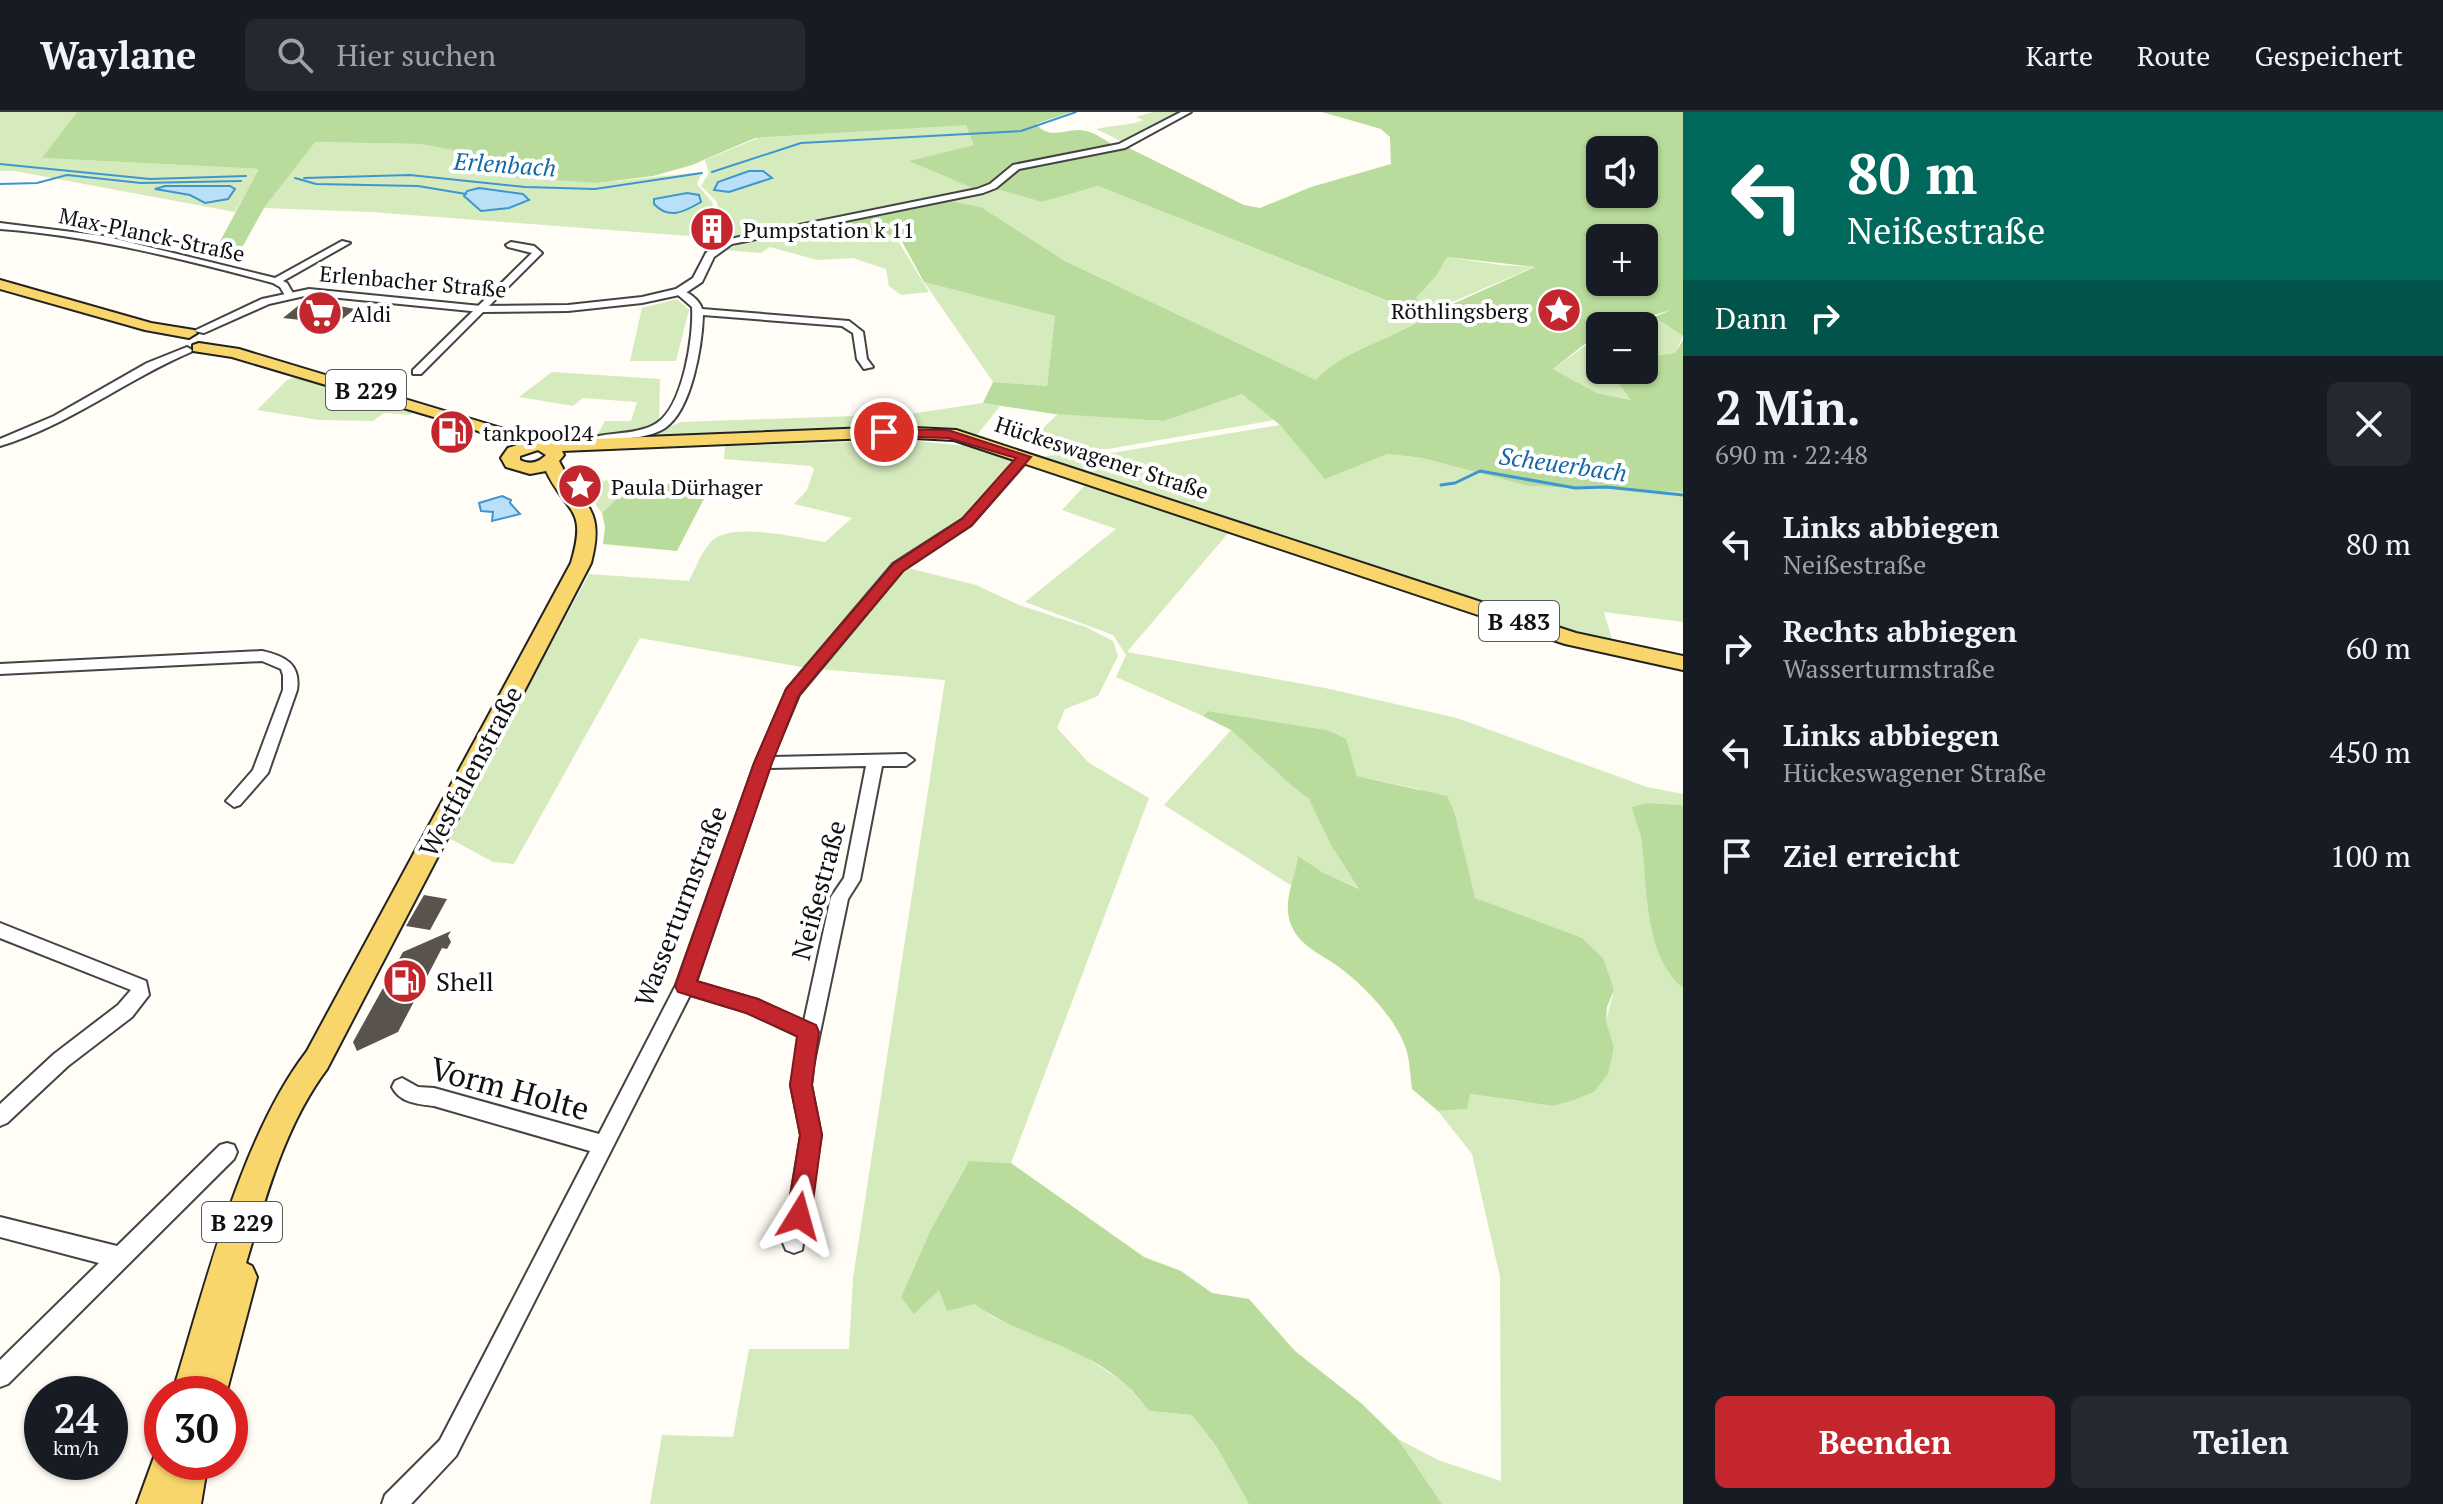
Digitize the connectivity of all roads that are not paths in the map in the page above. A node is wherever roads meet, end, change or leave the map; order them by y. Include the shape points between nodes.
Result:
1 (1187, 112) edge
2 (0, 226) edge
3 (345, 243) dead end
4 (511, 245) dead end
5 (276, 281) junction
6 (0, 284) edge
7 (680, 292) junction
8 (289, 295) junction
9 (481, 309) junction
10 (698, 312) junction
11 (194, 340) junction
12 (868, 367) dead end
13 (417, 372) dead end
14 (500, 434) junction
15 (0, 443) edge
16 (588, 445) junction
17 (514, 452) junction
18 (1025, 457) junction
19 (549, 458) junction
20 (1683, 663) edge
21 (0, 669) edge
22 (906, 760) dead end
23 (875, 761) junction
24 (763, 763) junction
25 (234, 801) dead end
26 (0, 930) edge
27 (685, 986) junction
28 (808, 1032) junction
29 (317, 1060) junction
30 (402, 1087) dead end
31 (0, 1117) edge
32 (603, 1145) junction
33 (227, 1152) dead end
34 (0, 1227) edge
35 (794, 1243) dead end
36 (118, 1257) junction
37 (0, 1376) edge
38 (195, 1376) edge
39 (214, 1376) edge
40 (164, 1480) edge
41 (187, 1480) edge
42 (155, 1504) edge
43 (183, 1504) edge
44 (394, 1504) edge

1 - 7 street via 1122,146 1016,167 980,191 742,238 718,248 698,280
2 - 5 street, Max-Planck-Straße via 126,245
3 - 5 street
4 - 9 street via 537,253
5 - 8 street, Max-Planck-Straße
6 - 11 main road, B 229
7 - 9 street, Erlenbacher Straße via 591,306
7 - 10 street via 693,300
8 - 9 street, Erlenbacher Straße via 332,292
8 - 11 street, Erlenbacher Straße via 261,303
9 - 13 street
10 - 12 street via 845,323 858,332
10 - 16 street via 695,349 668,421
11 - 14 main road, B 229
11 - 15 street via 58,418
14 - 17 main road
14 - 19 main road, B 229
16 - 18 main road, Hückeswagener Straße / B 483 via 925,432 963,437
16 - 19 main road, Hückeswagener Straße / B 483
17 - 19 main road, Hückeswagener Straße
17 - 19 main road, Westfalenstraße / B 229 via 512,463 532,469
18 - 20 main road, Hückeswagener Straße / B 483 via 1593,646
18 - 24 street, Wasserturmstraße via 967,522 898,567 786,704
19 - 29 main road, Westfalenstraße / B 229 via 588,517 590,535 581,563
21 - 25 street via 276,658 288,665 293,677 290,690 260,773
22 - 23 street
23 - 24 street
23 - 28 street, Neißestraße via 852,880 840,897
24 - 27 street, Wasserturmstraße
26 - 31 street via 140,986 140,995 125,1011 61,1060
27 - 28 street via 751,1006
27 - 32 street, Wasserturmstraße
28 - 35 street, Neißestraße via 801,1085 811,1135
29 - 38 main road, Westfalenstraße / B 229 via 295,1089 253,1187
29 - 39 main road, Westfalenstraße / B 229 via 312,1092 267,1184
30 - 32 street, Vorm Holte via 415,1095
32 - 44 street, Wasserturmstraße via 448,1448
33 - 36 street
34 - 36 street
36 - 37 street
40 - 42 main road
41 - 43 main road

